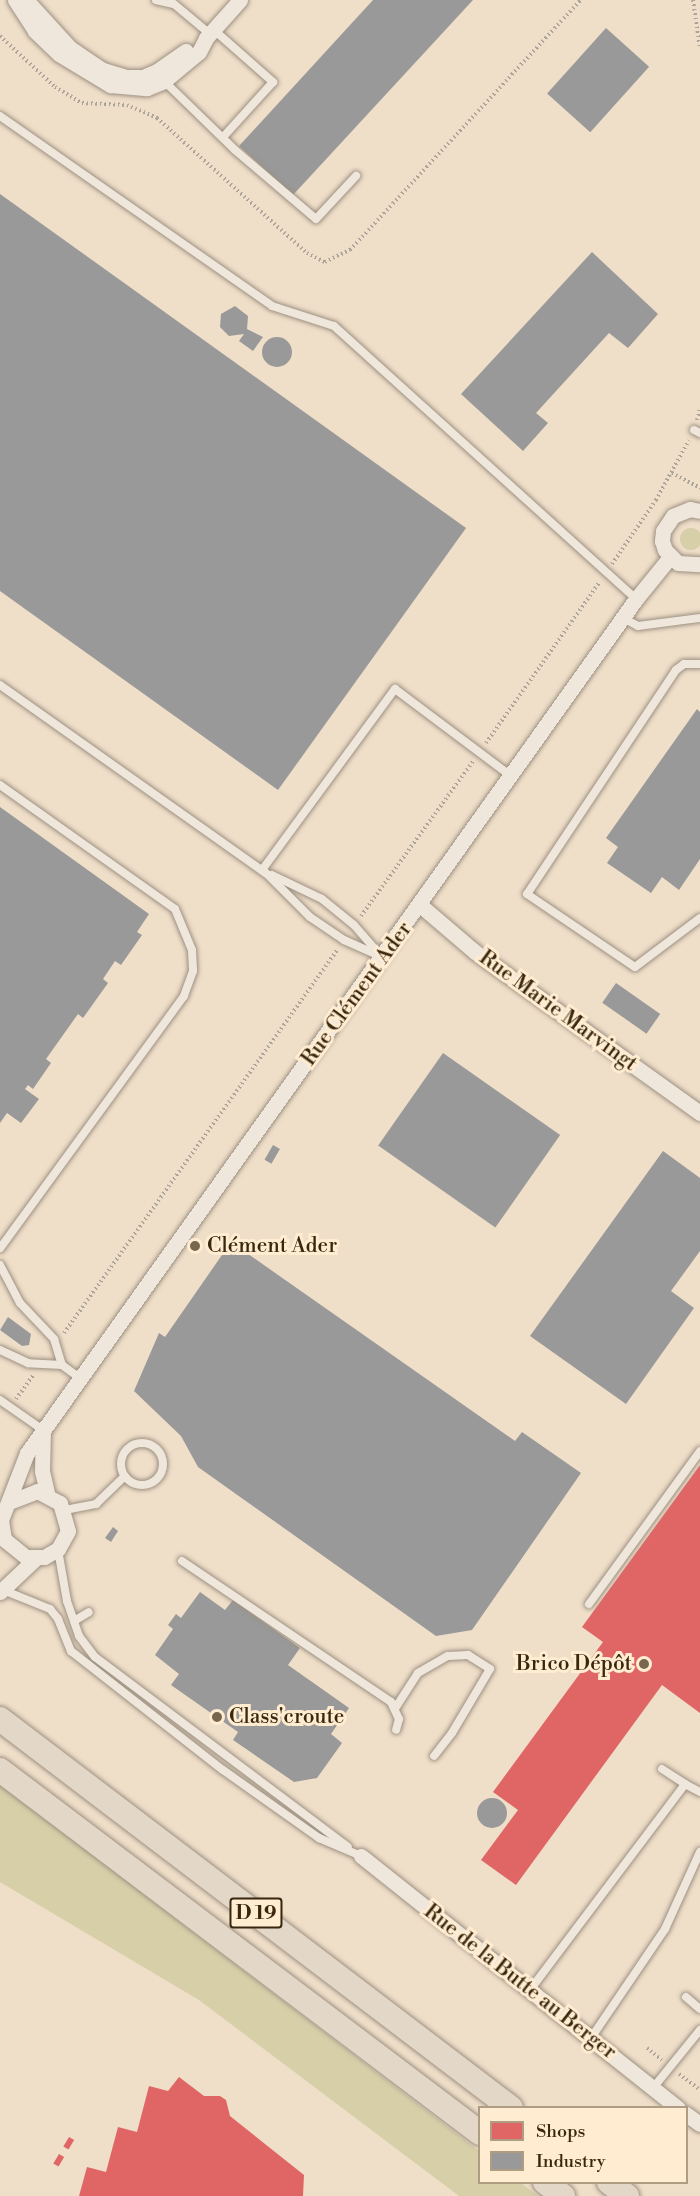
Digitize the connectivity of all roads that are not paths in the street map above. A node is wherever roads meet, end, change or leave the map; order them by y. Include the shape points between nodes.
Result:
1 (15, 0) edge
2 (27, 0) edge
3 (156, 0) edge
4 (240, 0) edge
5 (176, 2) edge
6 (210, 34) junction
7 (161, 76) junction
8 (0, 116) edge
9 (224, 136) junction
10 (356, 176) dead end
11 (700, 510) edge
12 (670, 557) junction
13 (700, 564) edge
14 (636, 599) junction
15 (623, 618) junction
16 (700, 618) edge
17 (700, 664) edge
18 (0, 685) edge
19 (510, 776) junction
20 (0, 784) edge
21 (264, 871) junction
22 (420, 905) junction
23 (700, 918) edge
24 (382, 957) junction
25 (700, 1113) edge
26 (0, 1248) edge
27 (0, 1265) edge
28 (0, 1350) edge
29 (62, 1365) junction
30 (80, 1378) junction
31 (0, 1400) edge
32 (43, 1430) junction
33 (700, 1451) edge
34 (125, 1476) junction
35 (47, 1493) junction
36 (9, 1502) junction
37 (65, 1510) junction
38 (2, 1544) edge
39 (58, 1549) junction
40 (35, 1558) junction
41 (182, 1561) dead end
42 (1, 1591) edge
43 (589, 1604) dead end
44 (89, 1612) dead end
45 (74, 1621) junction
46 (110, 1667) junction
47 (100, 1677) junction
48 (396, 1707) junction
49 (0, 1719) edge
50 (396, 1730) dead end
51 (434, 1756) dead end
52 (662, 1769) dead end
53 (0, 1770) edge
54 (685, 1784) junction
55 (700, 1792) edge
56 (700, 1852) edge
57 (361, 1856) junction
58 (530, 1990) junction
59 (686, 1997) dead end
60 (700, 2009) edge
61 (700, 2030) edge
62 (591, 2038) junction
63 (653, 2088) junction
64 (508, 2106) edge
65 (676, 2106) edge
66 (688, 2115) edge
67 (700, 2124) edge
68 (478, 2131) edge
69 (548, 2184) edge
70 (612, 2184) edge
71 (563, 2196) edge
72 (627, 2196) edge

1 - 7 street via 35,31 59,54 89,74 130,88 147,88
2 - 7 street via 39,18 70,48 103,70 126,77
3 - 5 lane
4 - 6 street
5 - 6 lane
6 - 7 street via 199,52
6 - 9 lane via 273,82
7 - 9 lane
8 - 14 lane via 272,306 334,326
9 - 10 lane via 235,150 316,219
11 - 12 street via 681,511 667,523 662,541
12 - 13 street via 686,566
12 - 14 street, Rue Clément Ader
14 - 15 street, Rue Clément Ader
15 - 16 lane via 638,626
15 - 19 street, Rue Clément Ader
17 - 23 lane via 684,664 676,670 527,894 635,967
18 - 21 lane
19 - 21 lane via 395,689
19 - 22 street, Rue Clément Ader
20 - 26 lane via 175,909 192,950 192,971 184,996
21 - 24 lane via 309,917 344,940
21 - 24 lane via 322,898 354,925
22 - 24 street, Rue Clément Ader
22 - 25 street, Rue Marie Marvingt via 475,952
24 - 30 street, Rue Clément Ader
27 - 29 lane via 20,1303 54,1340
28 - 29 lane via 37,1365
29 - 30 lane
30 - 32 street, Rue Clément Ader
31 - 32 lane
32 - 35 street via 42,1471
32 - 36 street, Rue Clément Ader via 20,1468
33 - 43 lane
34 - 34 lane via 135,1484 154,1481 162,1470 157,1450 145,1444 126,1450 121,1463
34 - 37 lane via 96,1504
35 - 36 street via 27,1492
35 - 37 street
36 - 38 street, Rue Clément Ader via 1,1520
37 - 39 street via 68,1531
38 - 40 street, Rue Clément Ader via 17,1554
39 - 40 street
39 - 45 lane via 62,1584
40 - 42 street
41 - 48 lane
42 - 47 lane via 50,1609 71,1651
44 - 45 lane
45 - 46 lane via 94,1657
46 - 47 lane
46 - 57 lane
47 - 57 lane via 319,1838
48 - 50 lane
48 - 51 lane via 418,1673 448,1656 468,1655 490,1669
49 - 64 main road, D 19
52 - 54 lane
53 - 68 main road, D 19
54 - 55 lane
54 - 58 lane
56 - 62 lane via 665,1929
57 - 58 street, Rue de la Butte au Berger
58 - 62 street, Rue de la Butte au Berger
59 - 60 lane
61 - 63 lane
62 - 63 street, Rue de la Butte au Berger
63 - 65 street, Rue de la Butte au Berger
66 - 67 street
69 - 71 main road
70 - 72 main road

